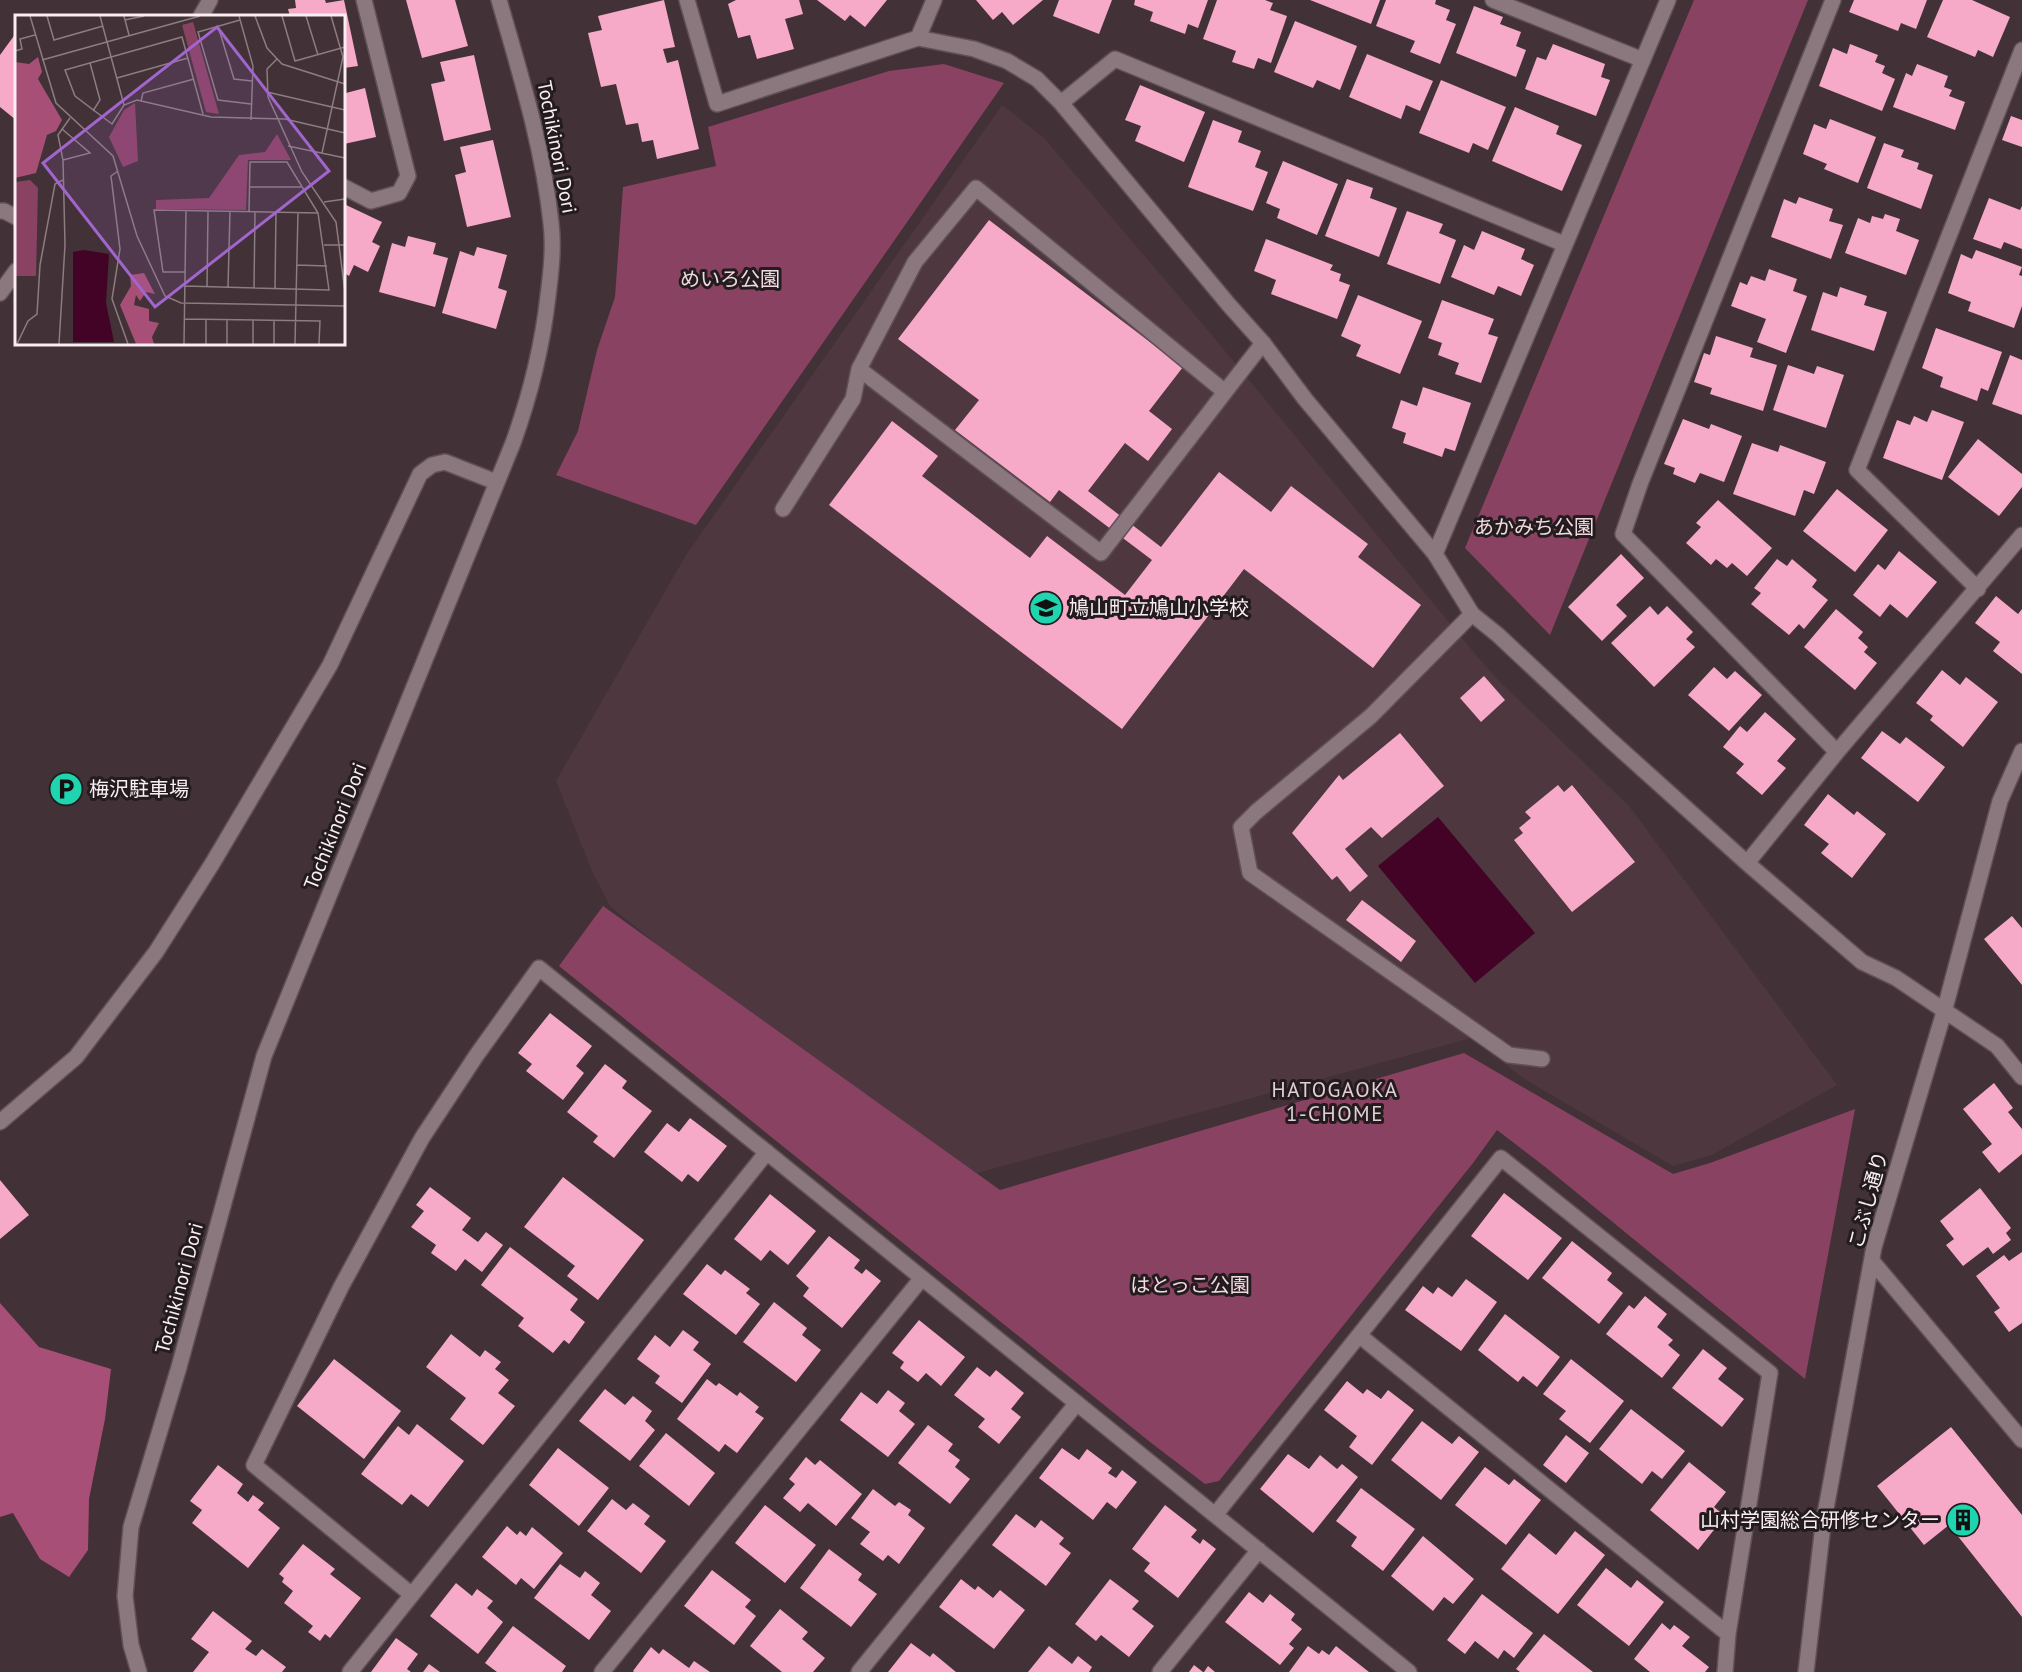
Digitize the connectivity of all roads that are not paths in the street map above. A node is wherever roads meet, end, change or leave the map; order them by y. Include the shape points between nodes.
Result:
1 (210, 0) edge
2 (364, 0) edge
3 (499, 0) edge
4 (687, 0) edge
5 (934, 0) edge
6 (1493, 0) edge
7 (1668, 0) edge
8 (1833, 0) edge
9 (202, 15) edge
10 (918, 38) junction
11 (2022, 50) edge
12 (1644, 60) junction
13 (1061, 103) junction
14 (345, 188) edge
15 (0, 211) edge
16 (15, 216) edge
17 (1564, 244) junction
18 (15, 272) edge
19 (0, 293) edge
20 (1263, 343) junction
21 (859, 369) junction
22 (1225, 392) junction
23 (496, 482) junction
24 (783, 509) dead end
25 (2022, 535) edge
26 (1435, 554) junction
27 (1978, 589) junction
28 (1472, 614) junction
29 (1837, 752) junction
30 (2022, 753) edge
31 (1747, 863) junction
32 (1944, 1012) junction
33 (1542, 1059) dead end
34 (2022, 1077) edge
35 (0, 1122) edge
36 (766, 1152) junction
37 (1872, 1261) junction
38 (922, 1278) junction
39 (1360, 1336) junction
40 (1077, 1403) junction
41 (2022, 1440) edge
42 (1215, 1515) junction
43 (1259, 1550) junction
44 (412, 1595) junction
45 (1728, 1634) junction
46 (139, 1672) edge
47 (350, 1672) edge
48 (602, 1672) edge
49 (859, 1672) edge
50 (1160, 1672) edge
51 (1409, 1672) edge
52 (1725, 1672) edge
53 (1806, 1672) edge

1 - 9 street
2 - 14 street via 408,176 399,193 370,201
3 - 23 street, Tochikinori Dori via 540,152 552,237 542,345 524,412
4 - 10 street via 717,104
5 - 10 street
6 - 12 street
7 - 12 street
8 - 29 street via 1623,534
10 - 13 street via 974,49 1007,61 1037,79
11 - 27 street via 1857,470
12 - 17 street
13 - 17 street via 1115,59
13 - 20 street
15 - 16 street
17 - 26 street
18 - 19 street
20 - 22 street
20 - 26 street
21 - 22 street via 1101,553
21 - 22 street via 915,262 976,188
21 - 24 street via 853,399
23 - 35 street via 445,462 420,474 330,665 156,952 76,1057
23 - 46 street, Tochikinori Dori via 264,1056 131,1527 125,1596
25 - 27 street
26 - 28 street
27 - 29 street
28 - 31 street
28 - 33 street via 1371,716 1241,827 1250,873 1509,1055
29 - 31 street
30 - 32 street, こぶし通り via 2000,801
31 - 32 street via 1862,962 1896,978
32 - 34 street via 1997,1047
32 - 37 street, こぶし通り
36 - 38 street
36 - 44 street
36 - 44 street via 539,968 422,1138 341,1287 254,1465
37 - 41 street
37 - 53 street, こぶし通り via 1823,1525
38 - 40 street
38 - 48 street
39 - 42 street
39 - 45 street
39 - 45 street via 1501,1158 1770,1373
40 - 42 street
40 - 49 street
42 - 43 street
43 - 50 street
43 - 51 street
44 - 47 street
45 - 52 street

